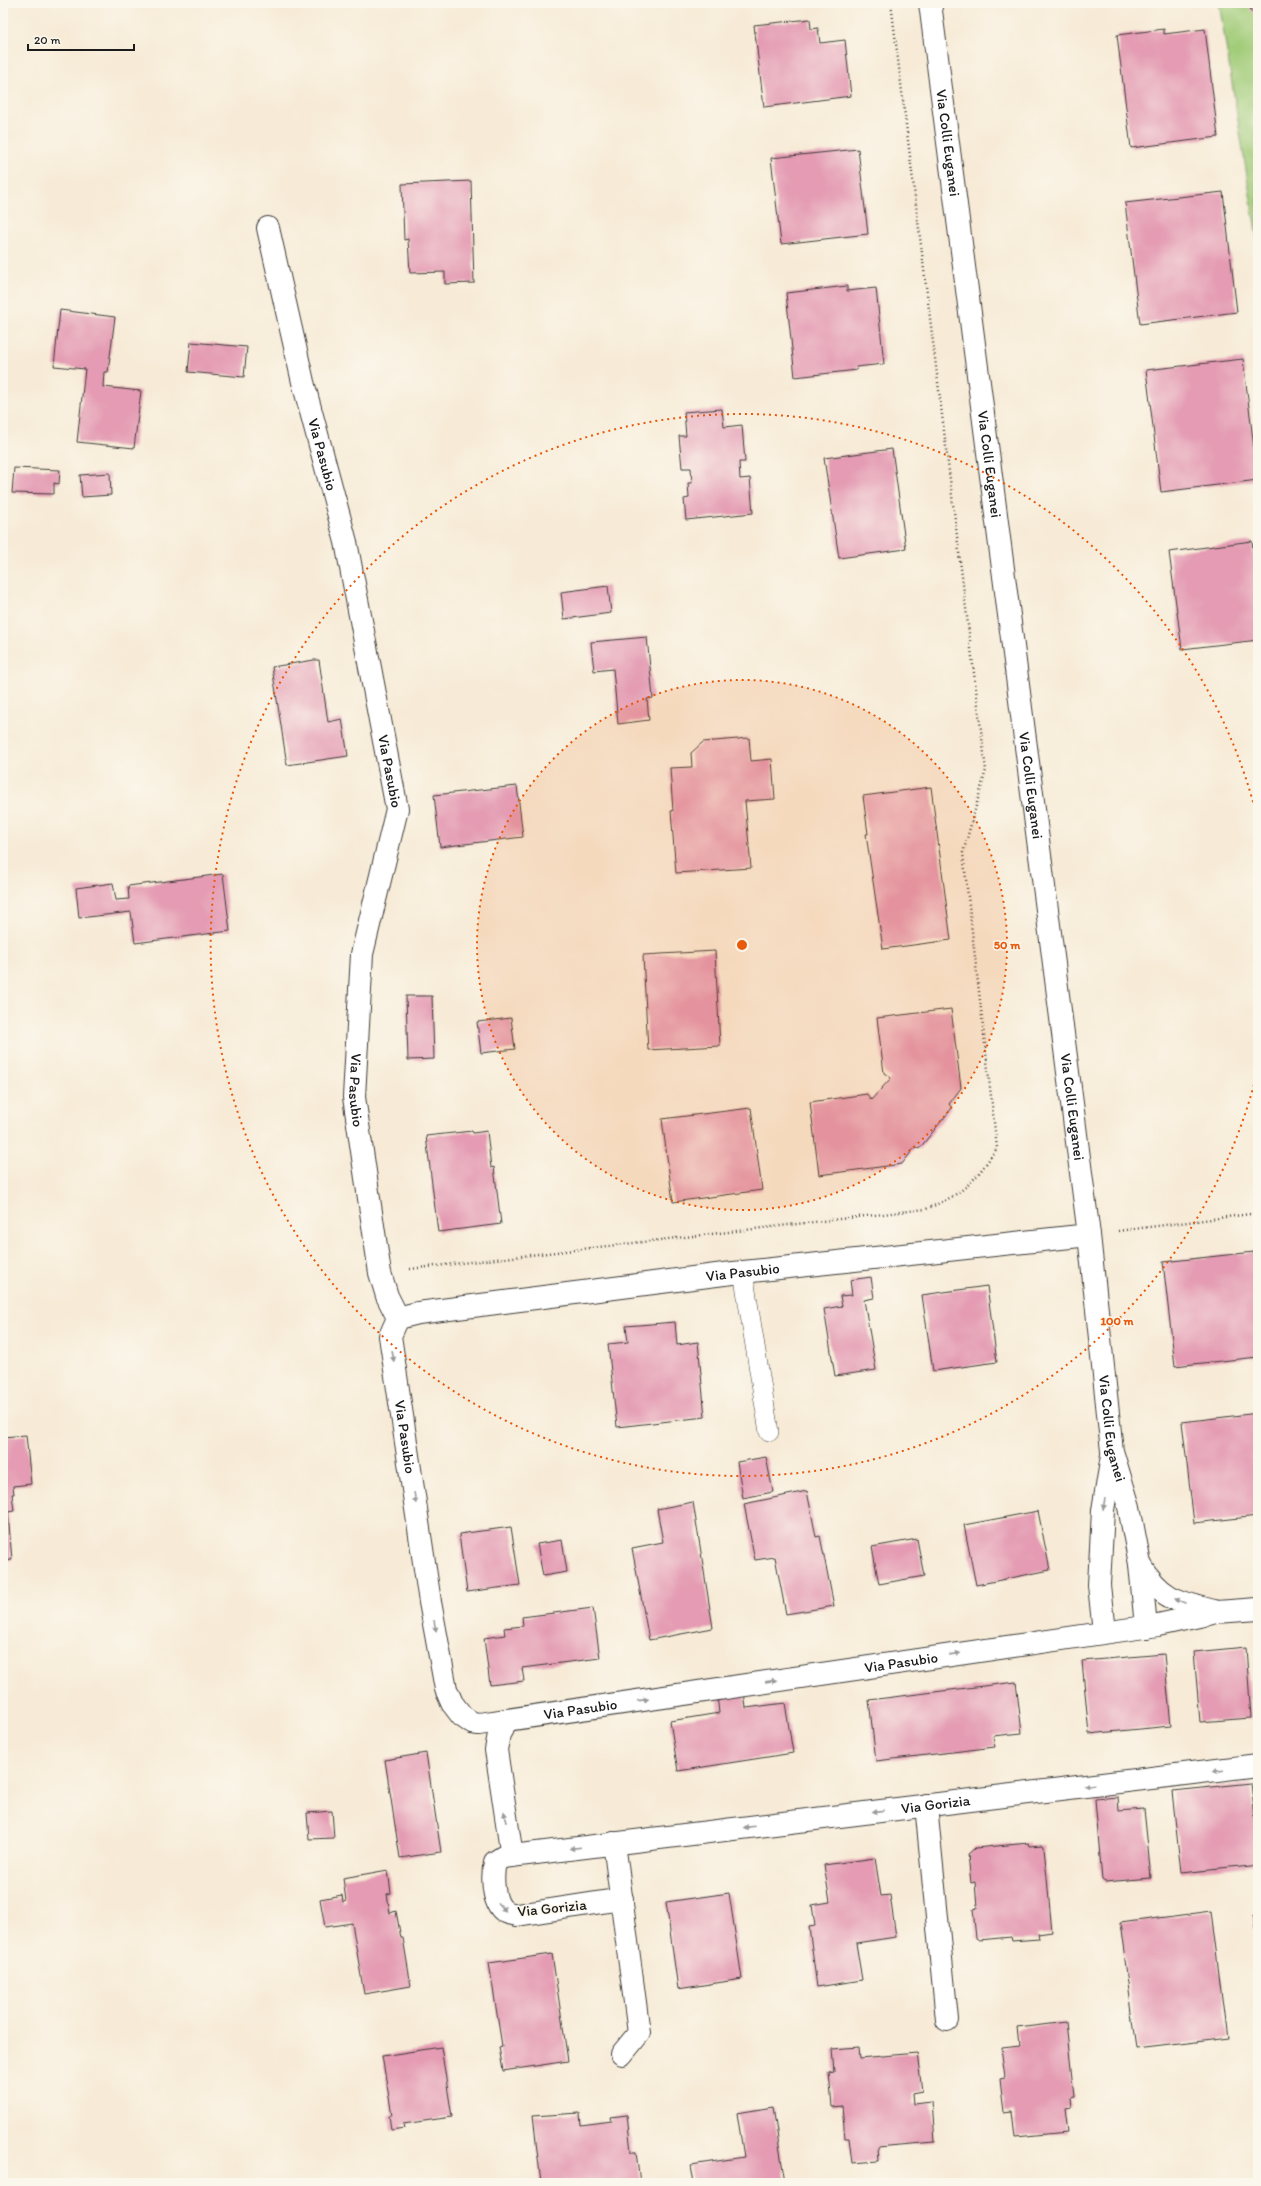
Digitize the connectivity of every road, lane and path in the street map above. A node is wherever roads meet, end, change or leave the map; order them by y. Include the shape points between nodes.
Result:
1 (891, 3) edge
2 (932, 3) edge
3 (268, 228) dead end
4 (1258, 1213) edge
5 (1089, 1235) junction
6 (408, 1269) dead end
7 (743, 1272) junction
8 (398, 1318) junction
9 (769, 1432) dead end
10 (1112, 1451) junction
11 (1140, 1564) junction
12 (1258, 1609) edge
13 (1217, 1612) junction
14 (1146, 1627) junction
15 (1104, 1632) junction
16 (507, 1720) junction
17 (1258, 1765) edge
18 (926, 1805) junction
19 (614, 1843) junction
20 (512, 1856) junction
21 (622, 1899) junction
22 (947, 2020) dead end
23 (622, 2054) dead end

1 - 6 path via 986,770 963,853 997,1148 976,1179 951,1199 926,1209
2 - 5 street, Via Colli Euganei
3 - 8 street, Via Pasubio via 303,382 346,542 397,809 362,954 354,1097 380,1273 387,1296
4 - 5 path
5 - 7 street, Via Pasubio
5 - 10 street, Via Colli Euganei
7 - 8 street, Via Pasubio via 418,1313
7 - 9 lane
8 -> 16 street, Via Pasubio via 390,1336 430,1602 446,1688 452,1703 462,1716 472,1723
10 - 11 street, Via Colli Euganei via 1129,1507
10 -> 15 street via 1103,1510 1099,1584
13 -> 11 street, Via Colli Euganei via 1179,1602 1163,1593 1150,1582
11 - 14 street, Via Colli Euganei
12 - 13 street, Via Colli Euganei
13 - 14 street, Via Colli Euganei
14 - 15 street, Via Colli Euganei
16 -> 15 street, Via Pasubio
20 -> 16 street via 496,1750 499,1734
17 -> 18 street, Via Gorizia
18 -> 19 street, Via Gorizia
18 - 22 street
19 -> 20 street, Via Gorizia
19 - 21 street
20 -> 21 street, Via Gorizia via 503,1856 495,1862 492,1872 497,1903 505,1912 517,1914
21 - 23 street via 639,2033

